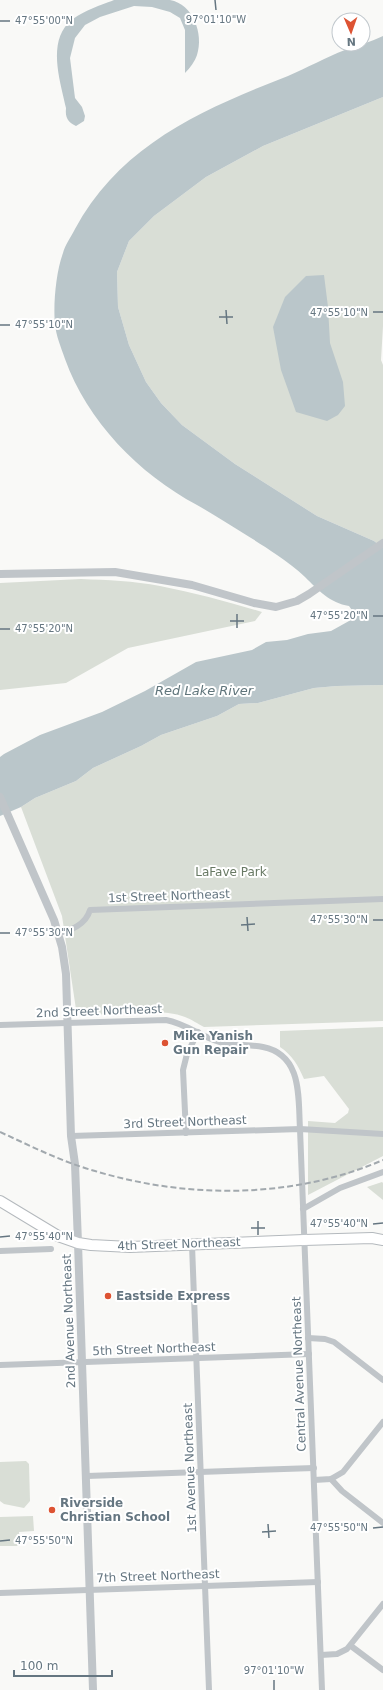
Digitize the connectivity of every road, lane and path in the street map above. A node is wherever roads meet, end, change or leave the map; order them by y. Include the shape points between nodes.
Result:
1 (383, 543) edge
2 (0, 574) edge
3 (0, 797) edge
4 (383, 899) edge
5 (58, 933) junction
6 (69, 1023) junction
7 (0, 1026) edge
8 (198, 1032) junction
9 (285, 1060) joint
10 (300, 1129) junction
11 (186, 1133) junction
12 (383, 1134) edge
13 (72, 1136) junction
14 (383, 1172) edge
15 (0, 1201) edge
16 (303, 1209) junction
17 (304, 1240) junction
18 (383, 1240) edge
19 (78, 1243) junction
20 (192, 1245) junction
21 (51, 1249) dead end
22 (0, 1251) edge
23 (308, 1338) junction
24 (309, 1354) junction
25 (196, 1358) junction
26 (82, 1362) junction
27 (0, 1365) edge
28 (383, 1380) edge
29 (383, 1422) edge
30 (314, 1468) junction
31 (201, 1473) junction
32 (87, 1476) junction
33 (331, 1479) junction
34 (314, 1480) junction
35 (383, 1523) edge
36 (318, 1582) junction
37 (206, 1586) junction
38 (90, 1590) junction
39 (0, 1593) edge
40 (383, 1604) edge
41 (351, 1646) junction
42 (321, 1655) junction
43 (383, 1670) edge
44 (93, 1690) edge
45 (209, 1690) edge
46 (322, 1690) edge

1 - 2 street via 310,594 276,607 192,585 115,572
3 - 5 street, 2nd Avenue Northeast
4 - 5 street, 1st Street Northeast via 90,910 78,926
5 - 6 street, 2nd Avenue Northeast via 66,974
6 - 7 street, 2nd Street Northeast
6 - 8 street, 2nd Street Northeast via 166,1020
6 - 13 street, 2nd Avenue Northeast
8 - 9 street, 2nd Street Northeast via 226,1043 270,1049
8 - 11 street via 187,1054 184,1070
9 - 10 street, Central Avenue Northeast via 297,1081
10 - 11 street, 3rd Street Northeast
10 - 12 street, 3rd Street Northeast
10 - 16 street, Central Avenue Northeast
11 - 13 street, 3rd Street Northeast
13 - 19 street, 2nd Avenue Northeast
14 - 16 street via 340,1188
15 - 19 main road, 4th Street Northeast via 58,1236
16 - 17 street, Central Avenue Northeast
17 - 18 main road, 4th Street Northeast
17 - 20 main road, 4th Street Northeast
17 - 23 street, Central Avenue Northeast
19 - 20 main road, 4th Street Northeast via 130,1247
19 - 26 street, 2nd Avenue Northeast
20 - 25 street, 1st Avenue Northeast
21 - 22 street
23 - 24 street, Central Avenue Northeast
23 - 28 street via 334,1342
24 - 25 street, 5th Street Northeast
24 - 30 street, Central Avenue Northeast
25 - 26 street, 5th Street Northeast
25 - 31 street, 1st Avenue Northeast
26 - 27 street, 5th Street Northeast
26 - 32 street, 2nd Avenue Northeast
29 - 33 street via 343,1472
30 - 31 street
30 - 34 street, Central Avenue Northeast
31 - 32 street
31 - 37 street, 1st Avenue Northeast
32 - 38 street, 2nd Avenue Northeast
33 - 34 street
33 - 35 street via 342,1491
34 - 36 street, Central Avenue Northeast
36 - 37 street, 7th Street Northeast
36 - 42 street, Central Avenue Northeast
37 - 38 street, 7th Street Northeast
37 - 45 street, 1st Avenue Northeast
38 - 39 street, 7th Street Northeast
38 - 44 street, 2nd Avenue Northeast
40 - 41 street
41 - 42 street via 338,1654
41 - 43 street
42 - 46 street, Central Avenue Northeast

